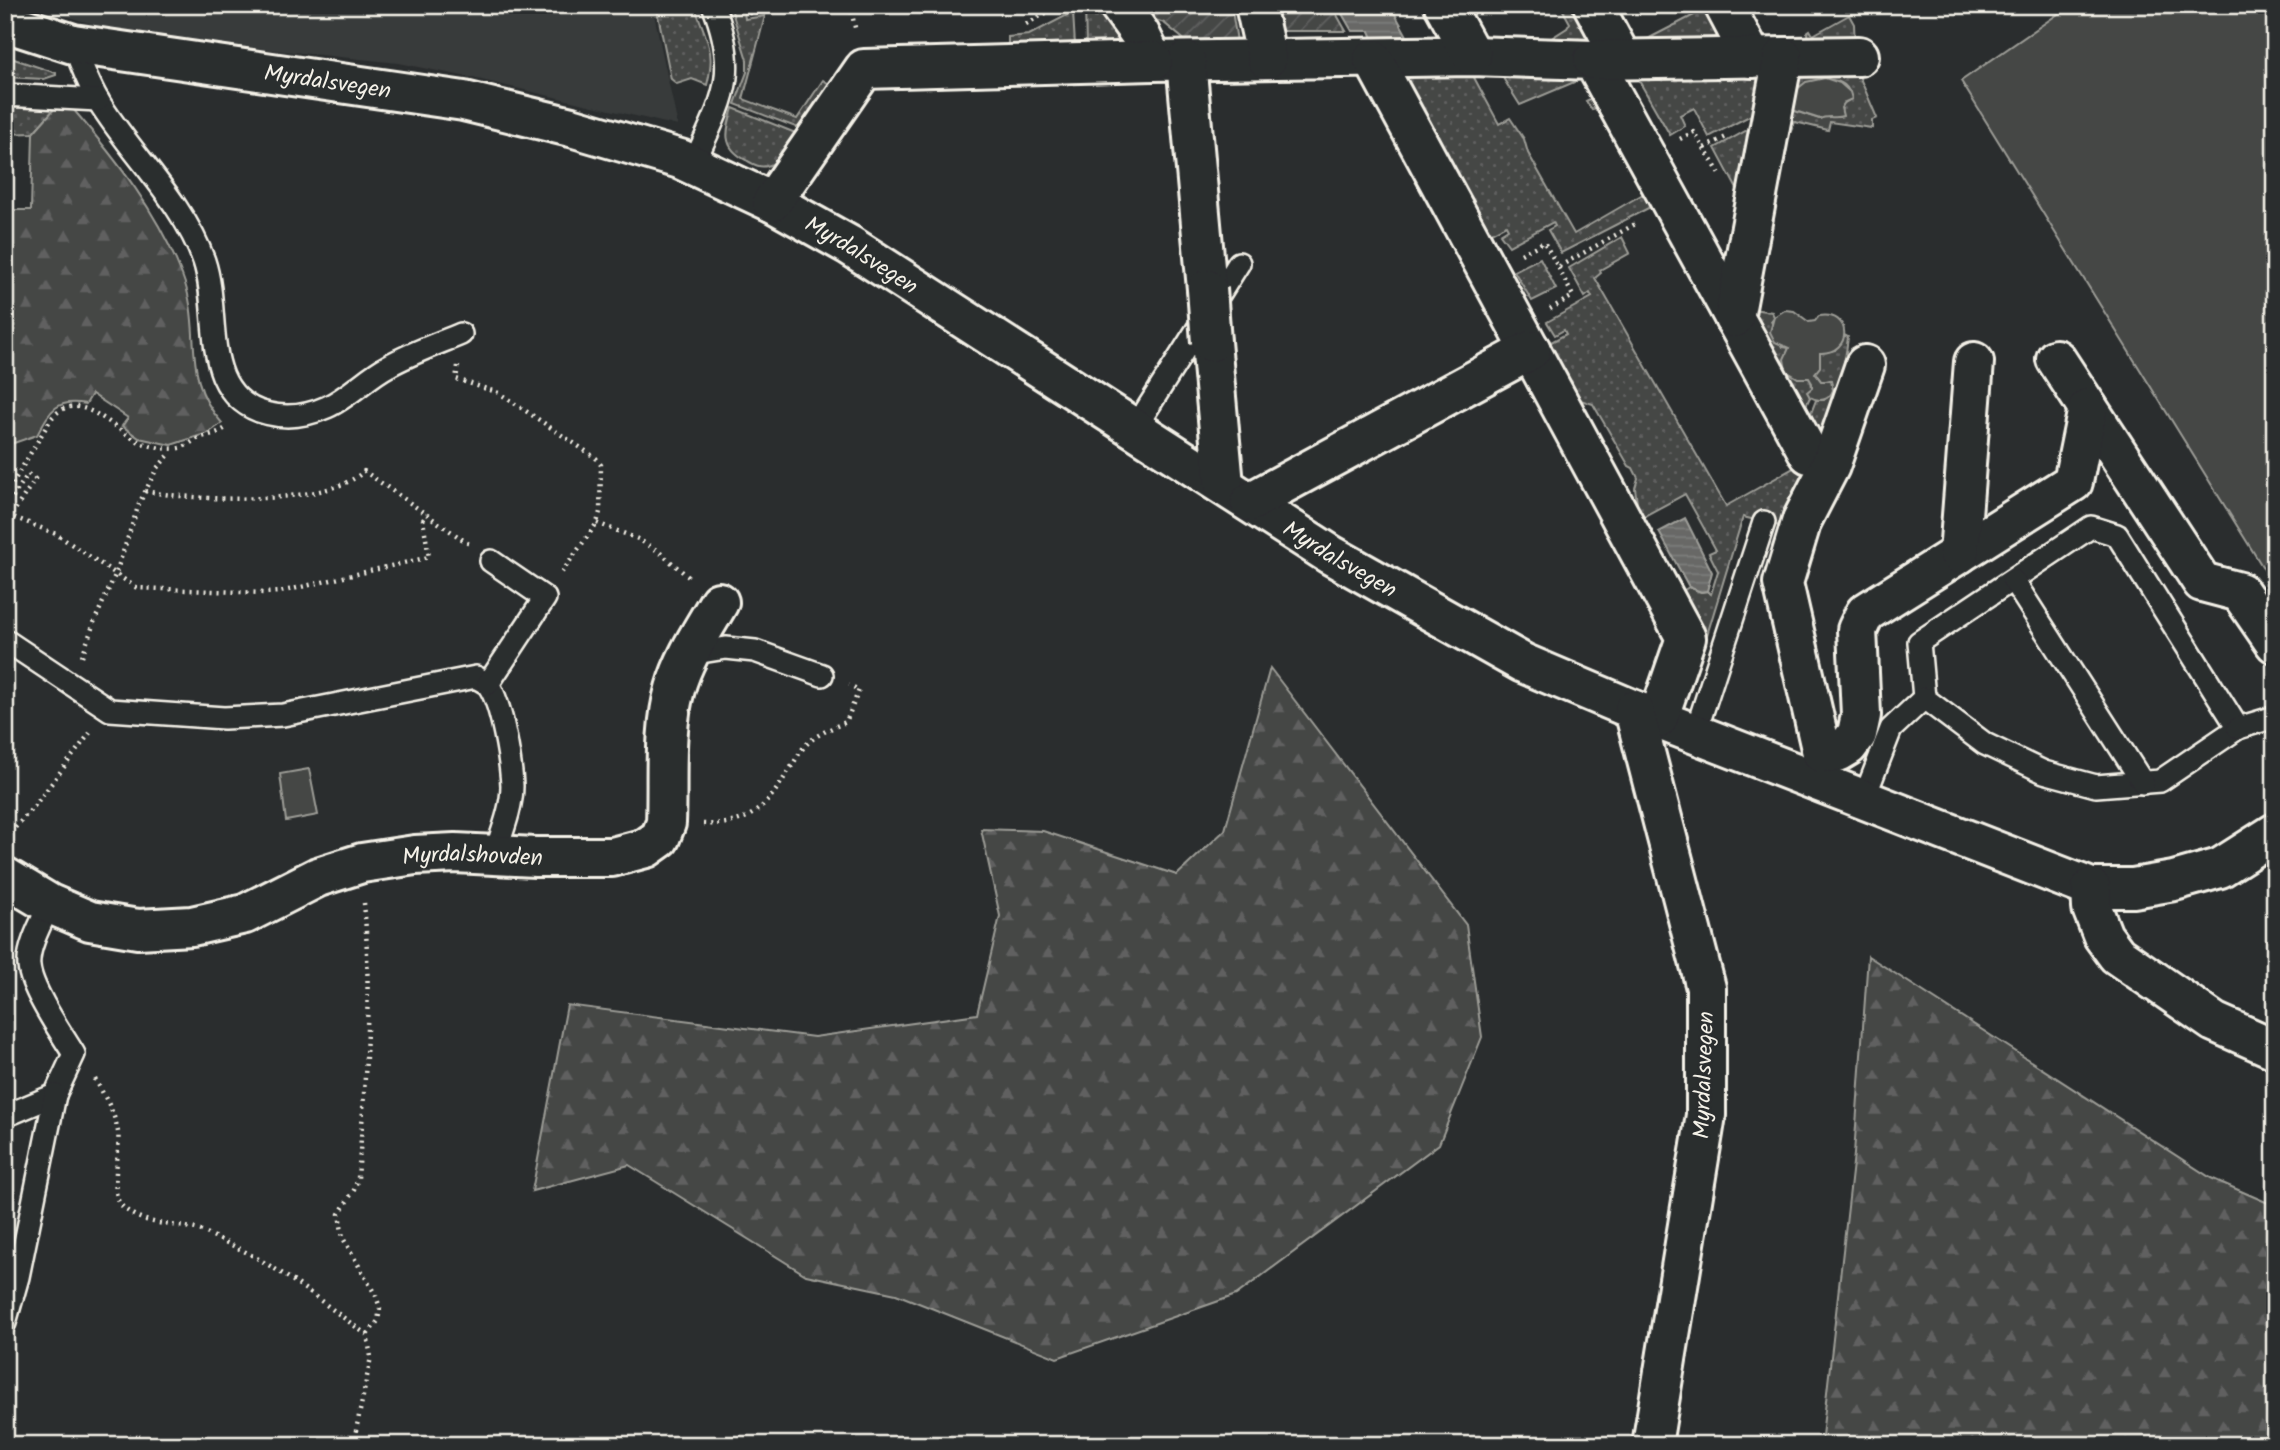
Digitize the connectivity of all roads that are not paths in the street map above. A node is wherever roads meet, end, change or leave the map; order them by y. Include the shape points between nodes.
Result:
1 (713, 5) edge
2 (1119, 5) edge
3 (1255, 5) edge
4 (1444, 5) edge
5 (1593, 5) edge
6 (1724, 5) edge
7 (5, 22) edge
8 (73, 44) junction
9 (1472, 56) junction
10 (1859, 56) dead end
11 (1768, 57) junction
12 (1267, 59) junction
13 (1373, 60) junction
14 (1608, 60) junction
15 (1170, 61) junction
16 (5, 95) edge
17 (98, 100) junction
18 (693, 165) junction
19 (772, 202) junction
20 (1239, 263) dead end
21 (1734, 318) junction
22 (461, 334) dead end
23 (1525, 338) junction
24 (2056, 359) dead end
25 (1974, 362) dead end
26 (1865, 365) dead end
27 (2088, 408) junction
28 (1135, 428) junction
29 (1808, 454) dead end
30 (1237, 494) junction
31 (1764, 522) dead end
32 (1959, 554) junction
33 (491, 561) dead end
34 (2012, 580) junction
35 (719, 602) road end
36 (5, 640) edge
37 (2275, 643) edge
38 (689, 654) junction
39 (822, 675) road end
40 (488, 684) junction
41 (1924, 698) junction
42 (1646, 714) junction
43 (2275, 717) edge
44 (2238, 728) junction
45 (1695, 734) junction
46 (2143, 783) junction
47 (1863, 801) junction
48 (2275, 833) edge
49 (495, 854) junction
50 (5, 877) edge
51 (2091, 888) junction
52 (50, 904) junction
53 (2275, 1049) edge
54 (55, 1095) junction
55 (5, 1116) edge
56 (5, 1323) edge
57 (1652, 1445) edge

1 - 18 lane via 723,32 728,75 721,103
2 - 15 street via 1140,34
3 - 12 street
4 - 9 street
5 - 14 street
6 - 11 street
7 - 8 street, Myrdalsvegen
8 - 17 lane
8 - 18 street, Myrdalsvegen via 464,101 571,127
9 - 13 street
9 - 14 street
10 - 11 street
11 - 14 street
11 - 21 street via 1772,114
12 - 13 street
12 - 15 street
13 - 23 street
14 - 21 street via 1672,204
15 - 19 street via 864,69
15 - 30 street, bridge
16 - 17 lane
17 - 22 lane via 182,219 204,261 223,376 235,396 254,410 278,417 328,407 387,366
18 - 19 street, Myrdalsvegen
19 - 28 street, Myrdalsvegen via 849,245
20 - 28 lane
21 - 29 street
23 - 30 street
23 - 42 street via 1686,638
24 - 27 street
25 - 32 street
26 - 32 street via 1830,466 1802,520 1783,583 1822,753 1848,746 1857,734 1861,715 1857,629 1865,613
27 - 32 street via 2073,482
27 - 37 street via 2202,582 2240,592
28 - 30 street, Myrdalsvegen
30 - 42 street, Myrdalsvegen via 1331,555 1523,663
31 - 45 lane
33 - 40 lane via 545,598
34 - 41 lane via 1919,642
34 - 44 lane via 2091,527 2117,535
34 - 46 lane
35 - 38 street
36 - 40 lane via 110,710 224,718 272,716 476,677
38 - 39 lane via 726,648 755,651
38 - 49 street, Myrdalshovden via 675,688 666,823 660,838 646,848 612,857
40 - 49 lane via 507,742 512,787
41 - 46 lane via 1985,744 2044,772 2096,786
41 - 47 lane via 1891,729
42 - 45 street, Myrdalsvegen
42 - 57 street, Myrdalsvegen via 1706,989 1706,1115
43 - 44 lane
44 - 46 lane via 2160,781
45 - 47 street, Myrdalsvegen
47 - 51 street, Myrdalsvegen
48 - 51 street, Myrdalsvegen via 2220,868 2133,888
49 - 52 street, Myrdalshovden via 415,855 362,863 318,877 245,914 192,926 138,929 90,921
50 - 52 street, Myrdalshovden
51 - 53 street via 2092,908 2117,955 2214,1023
52 - 54 lane via 28,965 34,985 74,1054
54 - 55 lane
54 - 56 lane

